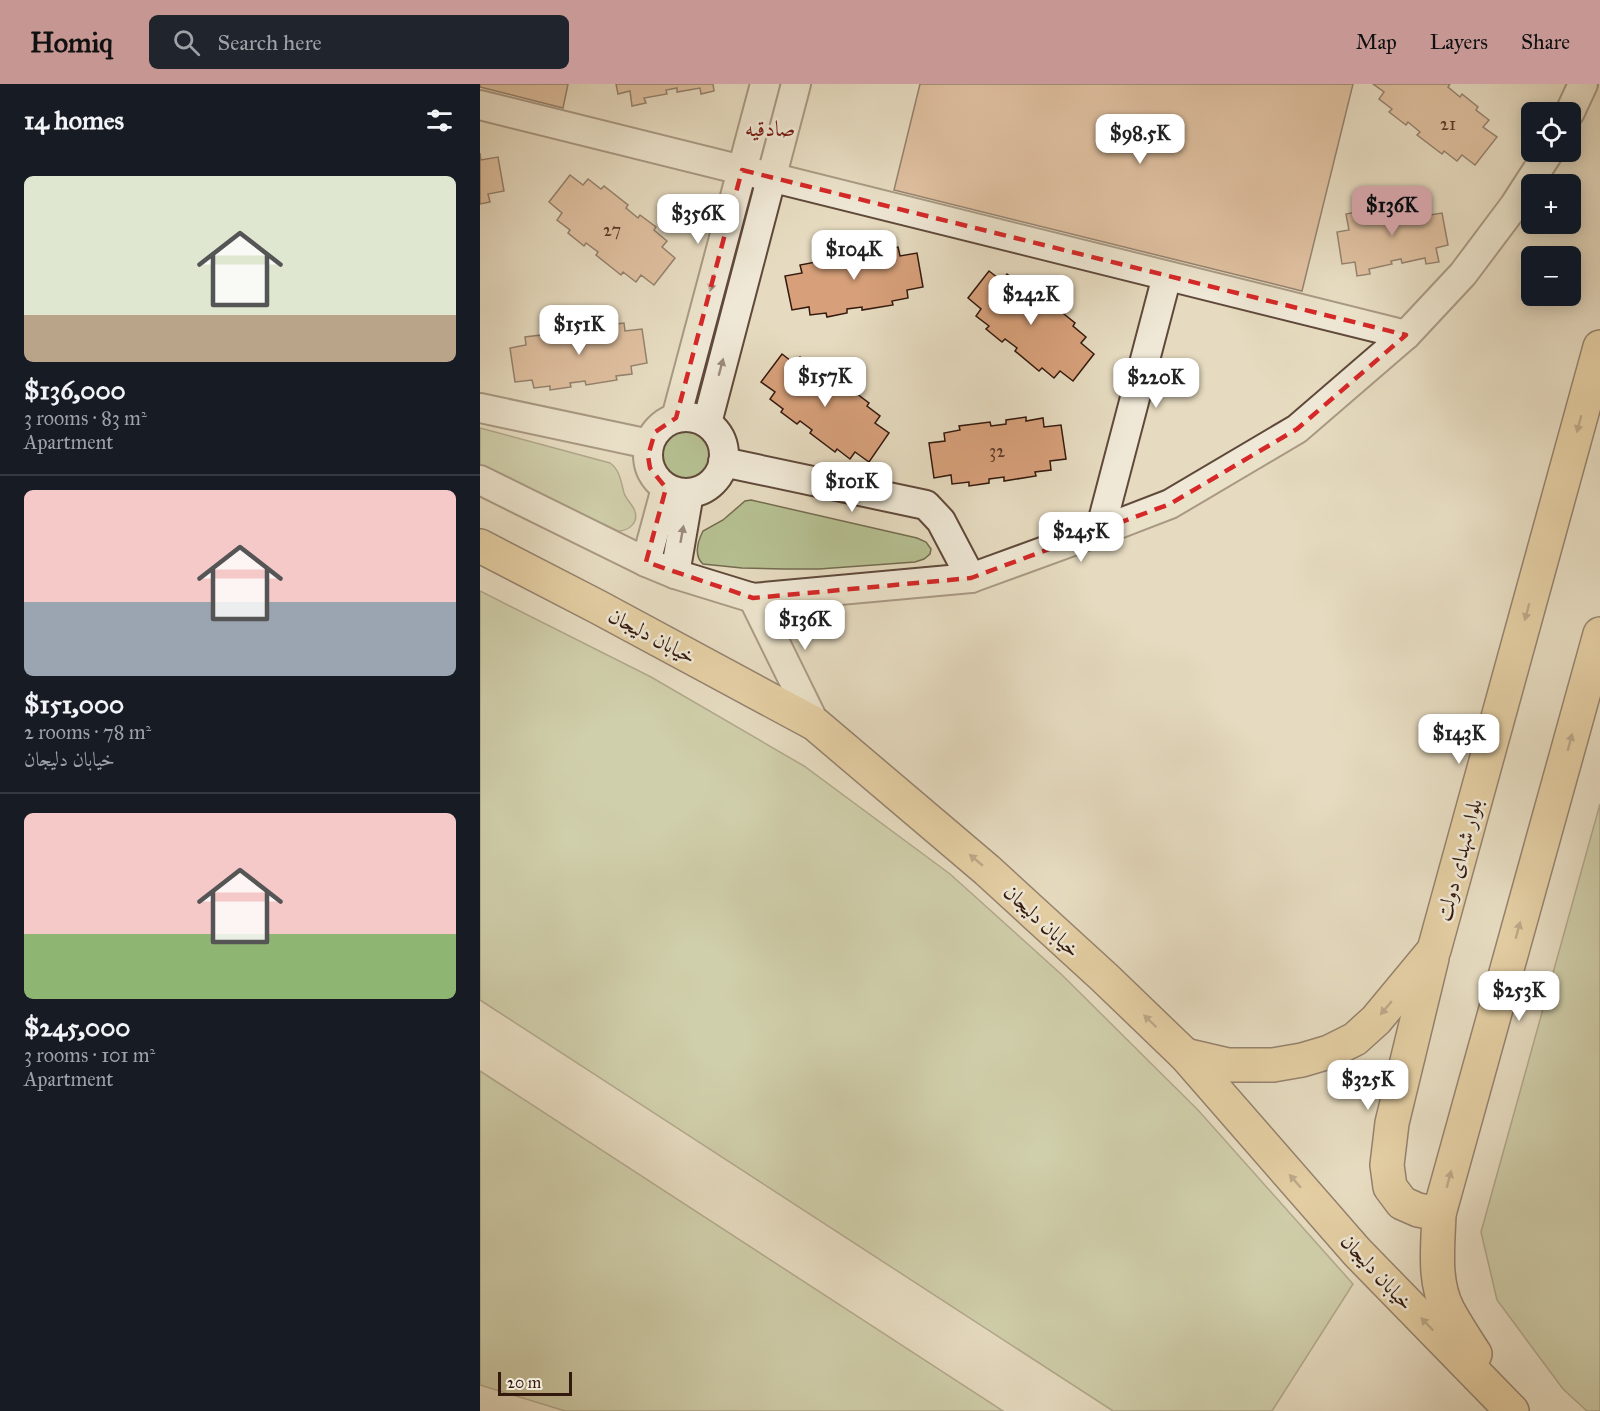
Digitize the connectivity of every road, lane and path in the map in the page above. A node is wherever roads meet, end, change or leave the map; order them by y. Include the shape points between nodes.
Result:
1 (765, 84) edge
2 (796, 84) edge
3 (1583, 84) edge
4 (1575, 102) edge
5 (480, 105) edge
6 (1543, 162) edge
7 (742, 170) junction
8 (771, 177) junction
9 (1167, 276) junction
10 (1406, 335) junction
11 (1600, 347) edge
12 (480, 408) edge
13 (676, 418) junction
14 (707, 423) junction
15 (649, 444) junction
16 (723, 462) junction
17 (480, 480) edge
18 (677, 490) junction
19 (1100, 531) junction
20 (480, 546) edge
21 (646, 562) junction
22 (675, 574) junction
23 (971, 578) junction
24 (753, 598) junction
25 (1600, 634) edge
26 (815, 724) junction
27 (1434, 951) junction
28 (1185, 1055) junction
29 (1439, 1214) junction
30 (1510, 1409) edge

1 - 7 street
2 - 8 street
3 - 4 street
5 - 7 street
6 - 10 street via 1463,274
7 - 8 street
7 -> 13 street
8 - 9 street
14 -> 8 street
9 - 10 street
9 - 19 street
10 - 19 street via 1297,429 1170,504
11 -> 27 main road, بلوار شهدای دولت
12 - 15 street
13 - 14 street
13 - 15 street via 655,432
14 - 16 street via 721,440
15 - 18 street via 650,468 656,479
16 - 18 street via 711,484 701,490
16 - 23 street via 926,505 941,521
17 - 21 street
18 - 21 street
22 -> 18 street
19 - 23 street
20 - 26 main road, خیابان دلیجان
21 - 22 street
22 - 24 street
23 - 24 street
24 - 26 street
29 -> 25 main road
28 -> 26 main road, خیابان دلیجان via 987,870
27 -> 28 main road, بلوار شهدای دولت via 1376,1020 1355,1039 1329,1052 1273,1065 1228,1065
27 - 29 main road via 1392,1122 1387,1165 1390,1187 1402,1203
30 -> 28 main road, خیابان دلیجان via 1357,1252
29 - 30 main road via 1437,1262 1447,1309

